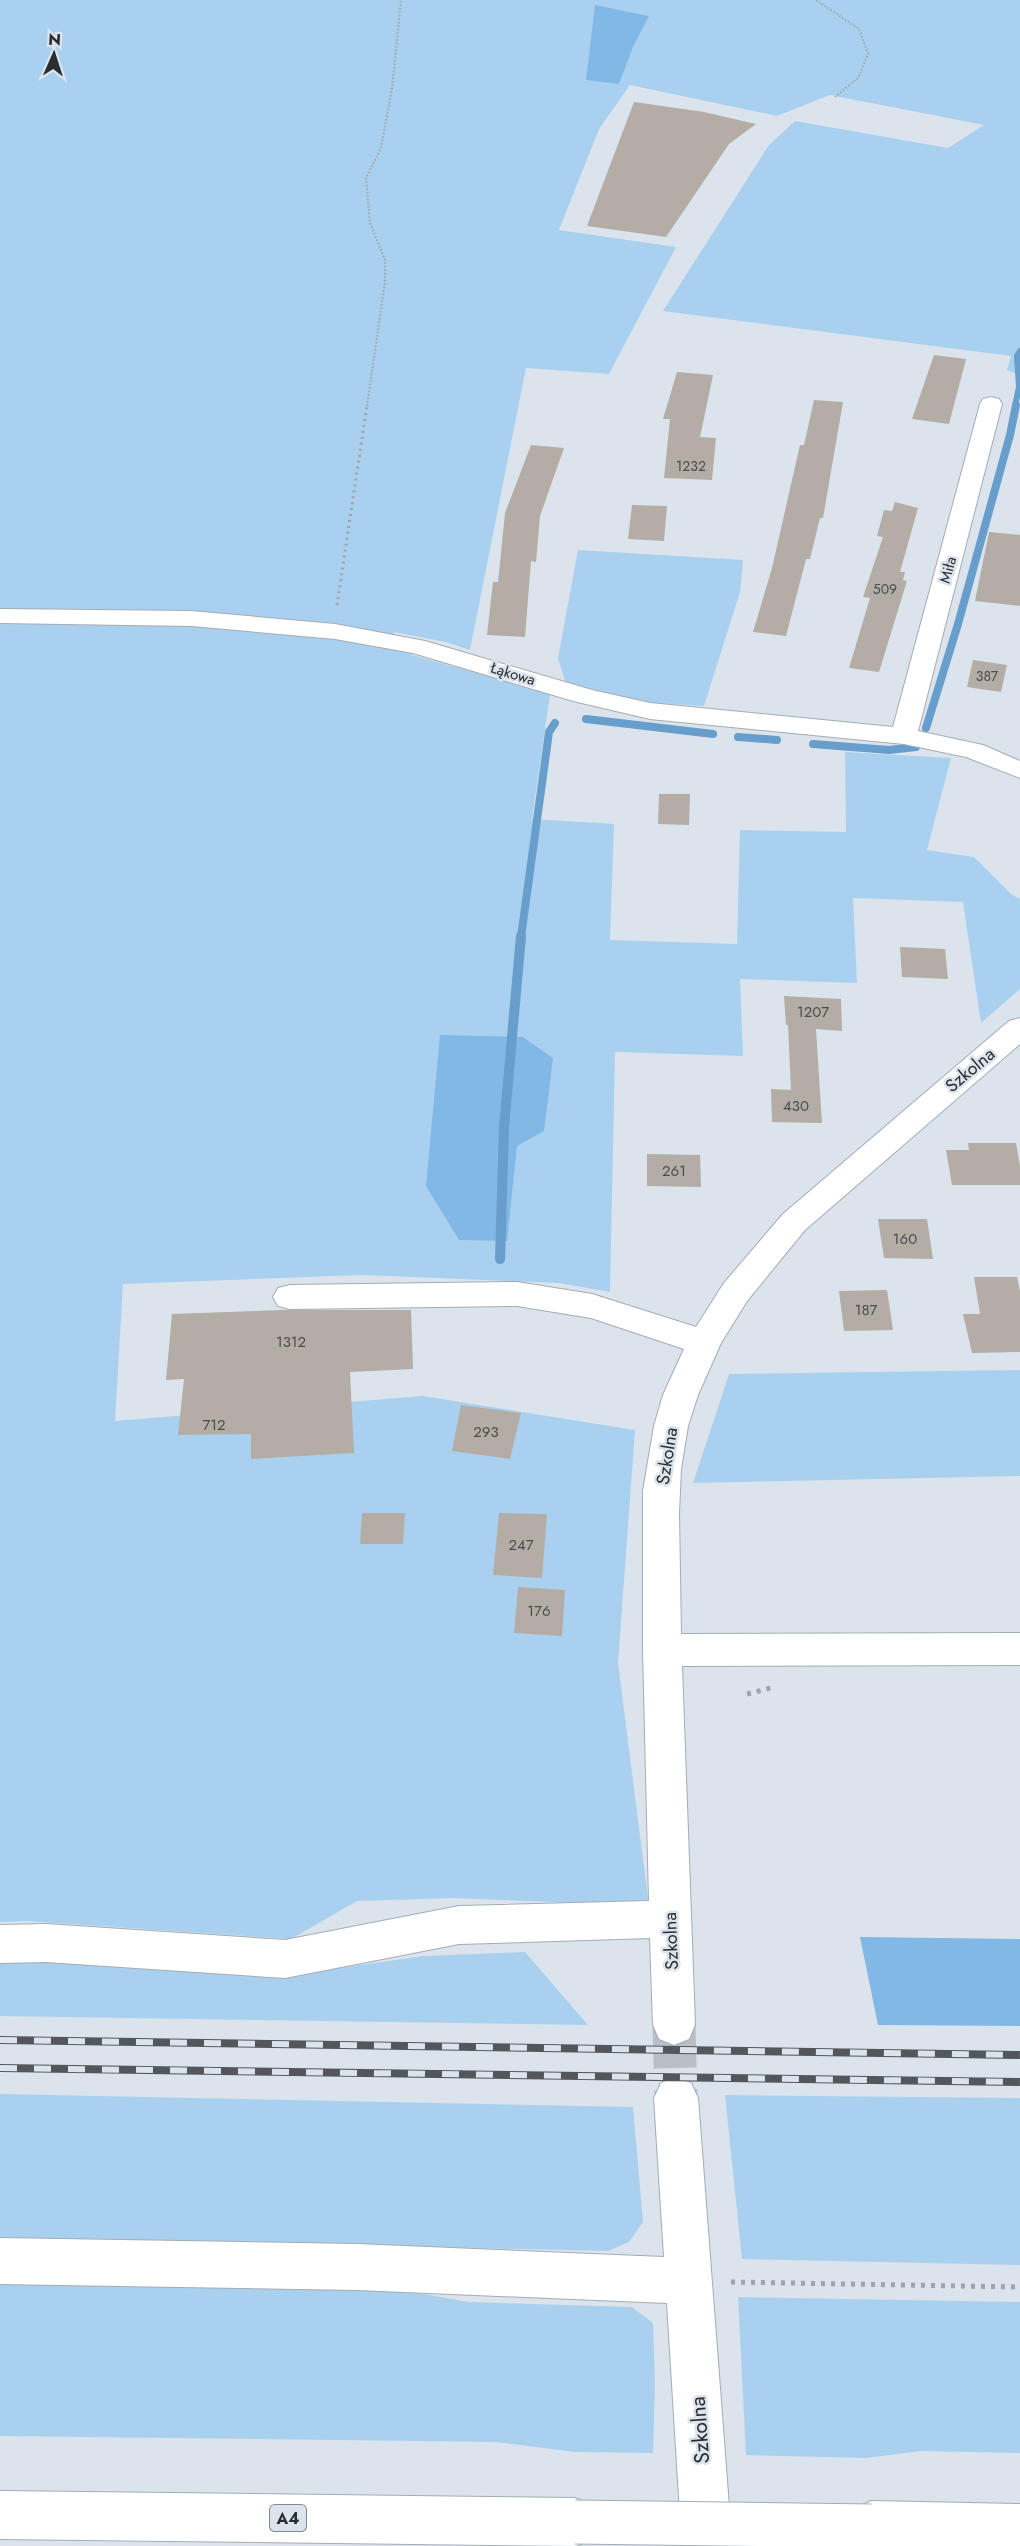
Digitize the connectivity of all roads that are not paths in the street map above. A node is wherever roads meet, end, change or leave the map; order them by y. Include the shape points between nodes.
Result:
1 (991, 404) dead end
2 (0, 616) edge
3 (904, 736) junction
4 (1020, 770) edge
5 (1020, 1028) edge
6 (290, 1297) dead end
7 (703, 1342) junction
8 (1020, 1649) edge
9 (662, 1650) junction
10 (670, 1919) junction
11 (0, 1944) edge
12 (674, 2025) tunnel mouth
13 (676, 2098) tunnel mouth
14 (0, 2261) edge
15 (688, 2281) junction
16 (0, 2515) edge
17 (1020, 2529) edge
18 (707, 2546) edge

1 - 3 main road, Miła
2 - 3 main road, Łąkowa via 202,620 332,632 453,656 625,707
3 - 4 main road, Łąkowa via 974,751
5 - 7 main road, Szkolna via 794,1222 738,1286
6 - 7 main road via 517,1294 592,1306
7 - 9 main road, Szkolna via 681,1395 665,1453
8 - 9 main road
9 - 10 main road, Szkolna
10 - 11 main road via 459,1925 285,1959 46,1943
10 - 12 main road, Szkolna
13 - 15 main road, Szkolna
14 - 15 main road via 369,2267
15 - 18 main road, Szkolna
16 - 17 main road, A4, bridge

